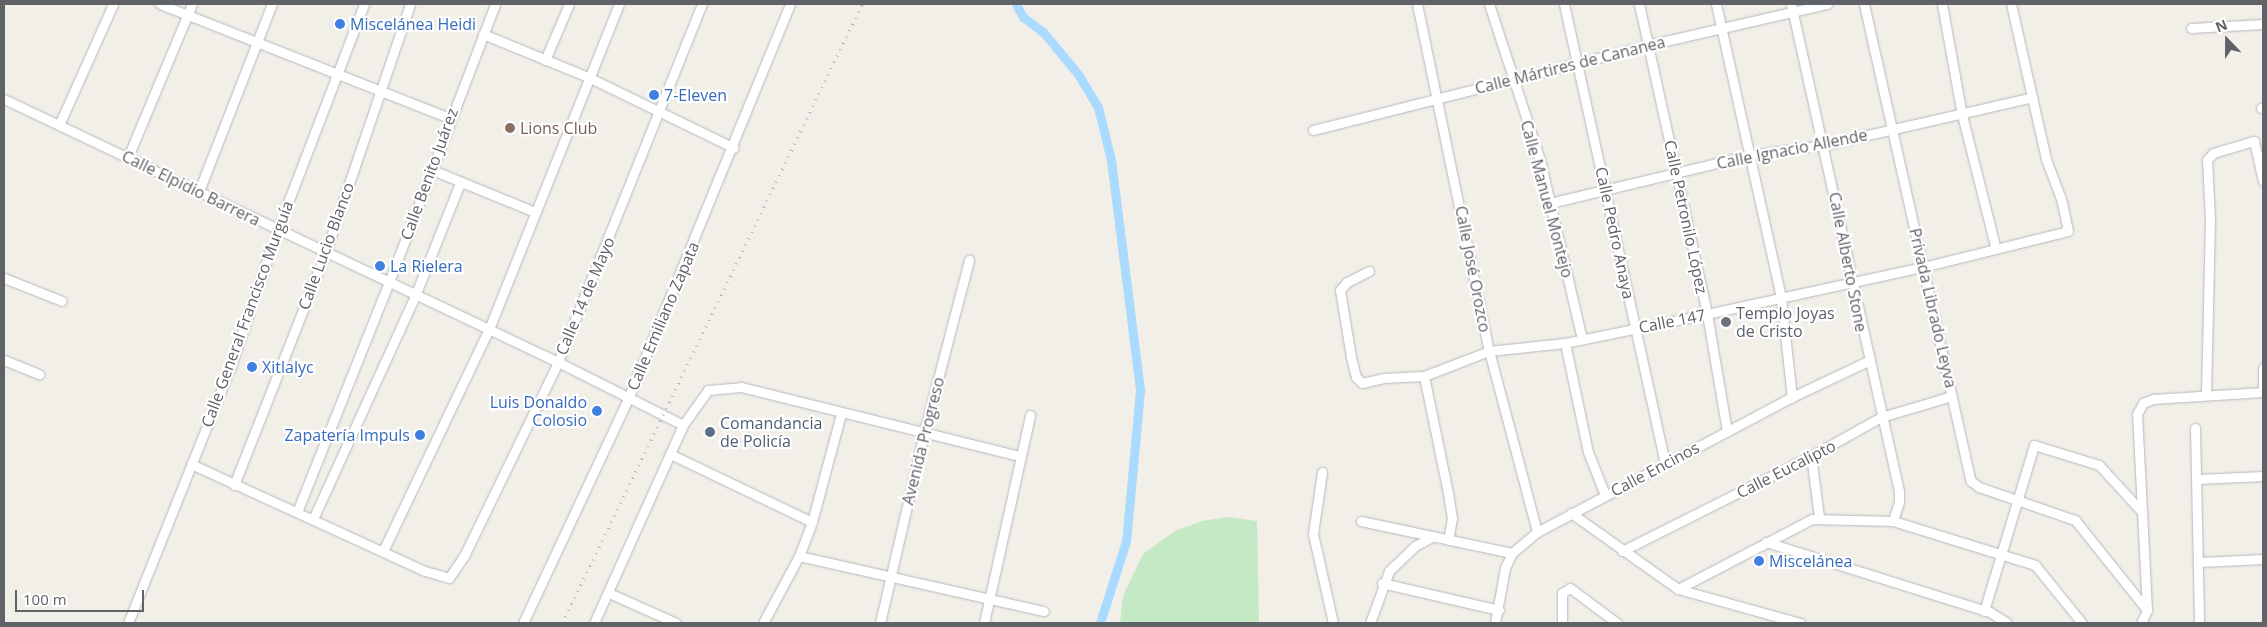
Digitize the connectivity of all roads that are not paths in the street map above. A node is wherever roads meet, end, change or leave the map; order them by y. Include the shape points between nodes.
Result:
1 (113, 4) edge
2 (160, 4) edge
3 (192, 4) edge
4 (272, 4) edge
5 (364, 4) edge
6 (410, 4) edge
7 (495, 4) edge
8 (570, 4) edge
9 (619, 4) edge
10 (702, 4) edge
11 (790, 4) edge
12 (1417, 4) edge
13 (1489, 4) edge
14 (1564, 4) edge
15 (1639, 4) edge
16 (1716, 4) edge
17 (1827, 4) edge
18 (1864, 4) edge
19 (1942, 4) edge
20 (2011, 4) edge
21 (1792, 8) edge
22 (188, 15) junction
23 (2263, 24) edge
24 (1722, 28) junction
25 (2191, 28) dead end
26 (484, 34) junction
27 (257, 43) junction
28 (1648, 45) junction
29 (545, 60) junction
30 (1578, 62) junction
31 (337, 75) junction
32 (588, 77) junction
33 (1512, 79) junction
34 (380, 91) junction
35 (1439, 97) junction
36 (2033, 97) junction
37 (4, 99) edge
38 (661, 113) junction
39 (1962, 115) junction
40 (450, 118) junction
41 (59, 125) junction
42 (1313, 130) dead end
43 (1893, 130) junction
44 (1824, 145) junction
45 (734, 148) junction
46 (1750, 155) junction
47 (128, 157) junction
48 (430, 169) junction
49 (1676, 174) junction
50 (2263, 182) edge
51 (460, 183) junction
52 (1606, 190) junction
53 (199, 192) junction
54 (1550, 203) junction
55 (535, 212) junction
56 (277, 231) junction
57 (1996, 249) junction
58 (325, 254) junction
59 (970, 260) dead end
60 (1923, 267) junction
61 (1368, 271) dead end
62 (4, 278) edge
63 (389, 282) junction
64 (1852, 283) junction
65 (415, 296) junction
66 (1781, 298) junction
67 (62, 301) dead end
68 (1707, 314) junction
69 (1636, 328) junction
70 (489, 329) junction
71 (1582, 339) junction
72 (1565, 343) junction
73 (1489, 351) junction
74 (4, 360) edge
75 (1868, 361) junction
76 (558, 362) junction
77 (2263, 368) edge
78 (39, 374) dead end
79 (1424, 376) junction
80 (2263, 392) edge
81 (2206, 395) junction
82 (1792, 396) junction
83 (1952, 396) junction
84 (628, 399) junction
85 (841, 414) junction
86 (1030, 416) dead end
87 (1881, 417) junction
88 (683, 425) junction
89 (2195, 428) dead end
90 (1727, 431) junction
91 (924, 432) junction
92 (670, 454) junction
93 (1020, 456) junction
94 (1811, 456) junction
95 (1665, 463) junction
96 (191, 464) junction
97 (1322, 472) dead end
98 (2263, 476) edge
99 (2197, 479) junction
100 (234, 485) junction
101 (1604, 495) junction
102 (2016, 499) junction
103 (297, 512) junction
104 (2142, 512) junction
105 (1571, 513) junction
106 (1819, 517) junction
107 (313, 519) junction
108 (1361, 521) dead end
109 (1892, 521) junction
110 (812, 522) junction
111 (1537, 532) junction
112 (1434, 536) junction
113 (1448, 540) junction
114 (1766, 542) junction
115 (383, 551) junction
116 (1622, 551) junction
117 (1512, 553) junction
118 (1999, 554) junction
119 (799, 556) junction
120 (2263, 559) edge
121 (2200, 562) junction
122 (891, 578) junction
123 (1382, 584) junction
124 (1678, 589) junction
125 (609, 593) junction
126 (990, 598) junction
127 (1499, 610) junction
128 (2147, 610) junction
129 (1984, 611) junction
130 (1044, 612) dead end
131 (128, 623) edge
132 (523, 623) edge
133 (594, 623) edge
134 (676, 623) edge
135 (763, 623) edge
136 (880, 623) edge
137 (984, 623) edge
138 (1333, 623) edge
139 (1370, 623) edge
140 (1495, 623) edge
141 (1562, 623) edge
142 (1617, 623) edge
143 (1800, 623) edge
144 (2007, 623) edge
145 (2082, 623) edge
146 (2141, 623) edge
147 (2199, 623) edge

1 - 41 street
2 - 22 street
3 - 22 street
4 - 27 street
5 - 31 street, Calle General Francisco Murguía
6 - 34 street, Calle Lucio Blanco
7 - 26 street, Calle Benito Juárez
8 - 29 street
9 - 32 street
10 - 38 street, Calle 14 de Mayo
11 - 45 street, Calle Emiliano Zapata
12 - 35 street, Calle José Orozco
13 - 33 street, Calle Manuel Montejo
14 - 30 street, Calle Pedro Anaya
15 - 28 street, Calle Petronilo López
16 - 24 street
17 - 21 street, Calle Mártires de Cananea
18 - 43 street, Privada Librado Leyva
19 - 39 street
20 - 36 street
21 - 24 street, Calle Mártires de Cananea
21 - 44 street, Calle Alberto Stone
22 - 27 street
22 - 47 street
23 - 25 street
24 - 28 street, Calle Mártires de Cananea
24 - 46 street
26 - 29 street
26 - 40 street, Calle Benito Juárez
27 - 31 street
27 - 53 street
28 - 30 street, Calle Mártires de Cananea
28 - 49 street, Calle Petronilo López
29 - 32 street
30 - 33 street, Calle Mártires de Cananea
30 - 52 street, Calle Pedro Anaya
31 - 34 street
31 - 56 street, Calle General Francisco Murguía
32 - 38 street
32 - 55 street
33 - 35 street, Calle Mártires de Cananea
33 - 54 street, Calle Manuel Montejo via 1540,160
34 - 40 street
34 - 58 street, Calle Lucio Blanco
35 - 42 street, Calle Mártires de Cananea
35 - 73 street, Calle José Orozco
36 - 39 street, Calle Ignacio Allende
36 - 57 street, Calle 147 via 2049,170 2061,199 2068,231
37 - 41 street, Calle Elpidio Barrera
38 - 45 street
38 - 76 street, Calle 14 de Mayo
39 - 43 street, Calle Ignacio Allende
39 - 57 street
40 - 48 street, Calle Benito Juárez
41 - 47 street, Calle Elpidio Barrera
43 - 44 street, Calle Ignacio Allende
43 - 60 street, Privada Librado Leyva
44 - 46 street, Calle Ignacio Allende
44 - 64 street, Calle Alberto Stone
45 - 84 street, Calle Emiliano Zapata
46 - 49 street, Calle Ignacio Allende
46 - 66 street
47 - 53 street, Calle Elpidio Barrera
48 - 51 street
48 - 63 street, Calle Benito Juárez
49 - 52 street, Calle Ignacio Allende
49 - 68 street, Calle Petronilo López
50 - 81 street via 2254,141 2213,153 2207,160 2210,219
51 - 55 street
51 - 65 street, Calle Benito Juárez
52 - 54 street, Calle Ignacio Allende
52 - 69 street, Calle Pedro Anaya
53 - 56 street, Calle Elpidio Barrera
54 - 71 street, Calle Manuel Montejo
55 - 70 street
56 - 58 street, Calle Elpidio Barrera
56 - 96 street, Calle General Francisco Murguía via 230,366
57 - 60 street, Calle 147
58 - 63 street, Calle Elpidio Barrera
58 - 100 street, Calle Lucio Blanco
59 - 91 street, Avenida Progreso
60 - 64 street, Calle 147
60 - 83 street, Privada Librado Leyva
61 - 79 street, Calle 147 via 1347,282 1340,290 1356,377 1362,383 1383,378
62 - 67 street
63 - 65 street, Calle Elpidio Barrera
63 - 103 street, Calle Benito Juárez
64 - 66 street, Calle 147
64 - 75 street, Calle Alberto Stone
65 - 70 street, Calle Elpidio Barrera
65 - 107 street, Calle Benito Juárez
66 - 68 street, Calle 147
66 - 82 street
68 - 69 street, Calle 147
68 - 90 street, Calle Petronilo López
69 - 71 street, Calle 147
69 - 95 street, Calle Pedro Anaya
70 - 76 street, Calle Elpidio Barrera
70 - 115 street
71 - 72 street, Calle 147
72 - 73 street, Calle 147
72 - 101 street via 1586,443
73 - 79 street, Calle 147
73 - 111 street, Calle José Orozco
74 - 78 street
75 - 82 street, Calle Encinos
75 - 87 street, Calle Alberto Stone
76 - 84 street, Calle Elpidio Barrera
76 - 115 street, Calle 14 de Mayo via 464,556 449,578 434,576
77 - 80 street
79 - 113 street via 1452,518
80 - 81 street
81 - 104 street via 2153,399 2143,404 2137,414
82 - 90 street, Calle Encinos
83 - 87 street, Calle Eucalipto
83 - 102 street, Privada Librado Leyva via 1971,481
84 - 88 street, Calle Elpidio Barrera
84 - 132 street, Calle Emiliano Zapata
85 - 88 street via 741,387 708,390
85 - 91 street
85 - 110 street
86 - 93 street
87 - 94 street, Calle Eucalipto
87 - 109 street, Calle Alberto Stone via 1899,491
88 - 92 street
89 - 99 street
90 - 95 street, Calle Encinos
91 - 93 street
91 - 122 street, Avenida Progreso
92 - 110 street
92 - 125 street
93 - 126 street
94 - 106 street
94 - 116 street, Calle Eucalipto
95 - 101 street, Calle Encinos
96 - 100 street
96 - 131 street, Calle General Francisco Murguía
97 - 138 street via 1313,534
98 - 99 street
99 - 121 street
100 - 103 street
101 - 105 street, Calle Encinos
102 - 104 street via 2033,446 2038,444 2099,465
102 - 118 street
102 - 128 street via 2075,520
103 - 107 street
104 - 128 street
105 - 111 street, Calle Encinos
105 - 116 street
106 - 109 street
106 - 114 street
107 - 115 street
108 - 112 street
109 - 118 street
110 - 119 street
111 - 117 street, Calle Encinos
112 - 113 street
112 - 123 street via 1399,558
113 - 117 street
114 - 124 street
114 - 129 street
116 - 124 street
117 - 127 street, Calle Encinos via 1500,581
118 - 129 street
118 - 145 street via 2035,565
119 - 122 street
119 - 135 street
120 - 121 street
121 - 147 street
122 - 126 street
122 - 136 street, Avenida Progreso
123 - 127 street
123 - 139 street
124 - 143 street
125 - 133 street
125 - 134 street
126 - 130 street
126 - 137 street
127 - 140 street, Calle Encinos
128 - 146 street
129 - 144 street
141 - 142 street via 1561,599 1566,589 1576,590

